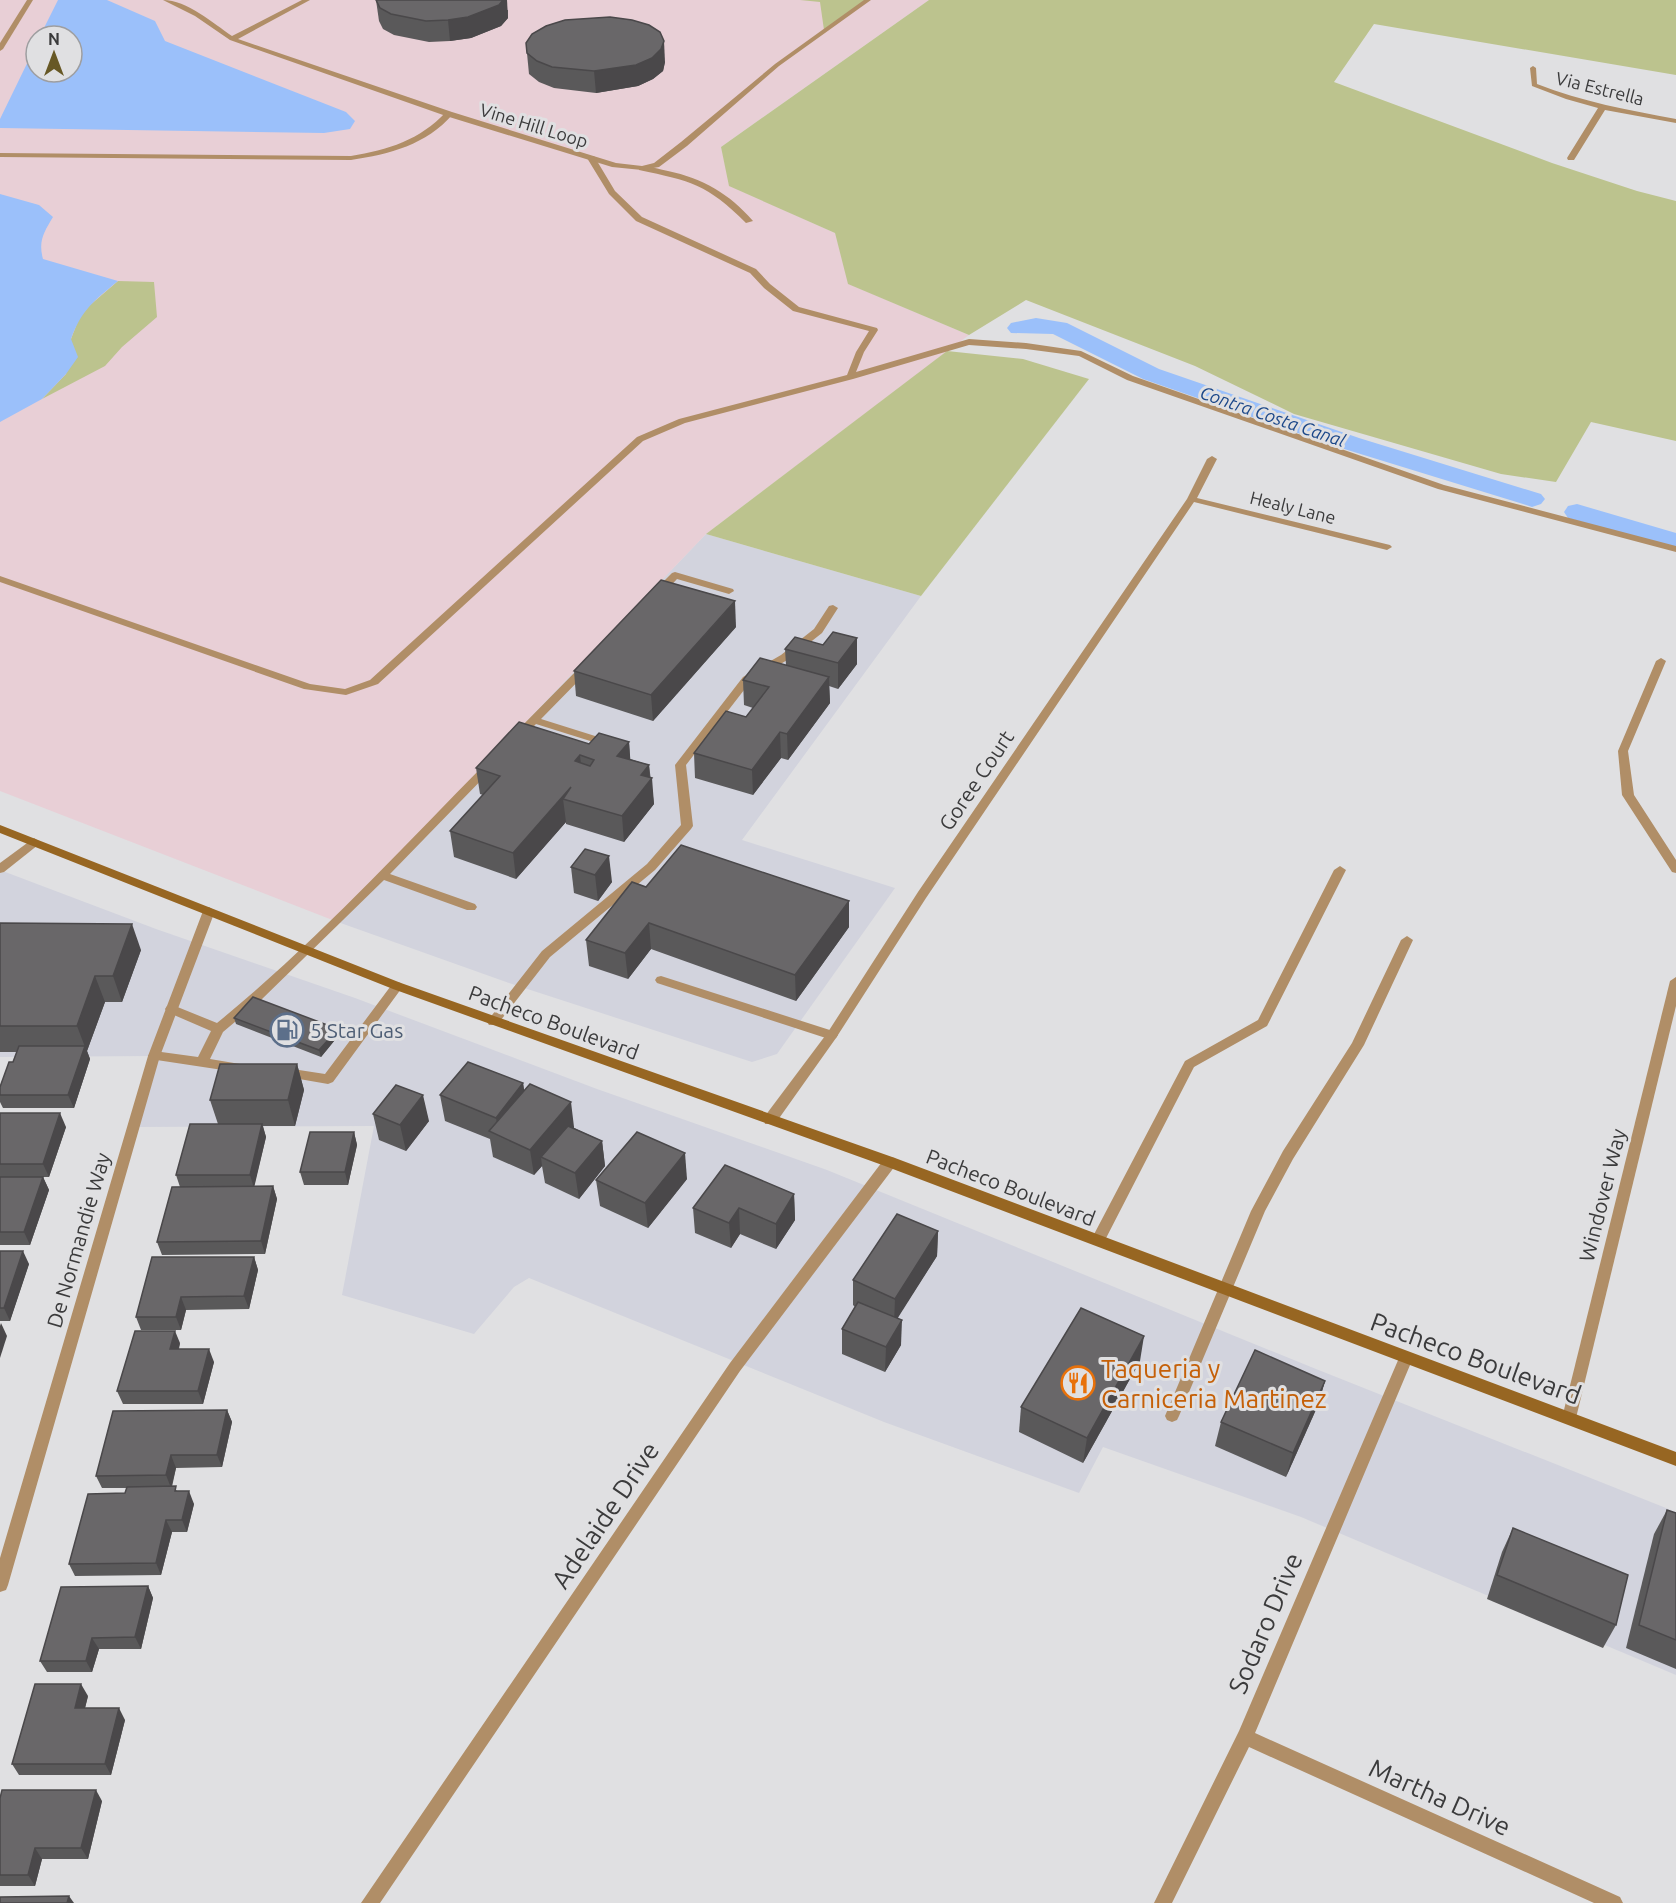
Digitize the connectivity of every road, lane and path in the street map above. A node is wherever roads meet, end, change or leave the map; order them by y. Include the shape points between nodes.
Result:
1 (30, 0) edge
2 (166, 0) edge
3 (307, 0) edge
4 (868, 0) edge
5 (232, 39) junction
6 (0, 49) edge
7 (1533, 68) dead end
8 (1602, 108) junction
9 (449, 114) junction
10 (1676, 121) edge
11 (0, 155) edge
12 (591, 158) junction
13 (1571, 158) dead end
14 (642, 168) junction
15 (749, 221) dead end
16 (850, 377) junction
17 (1212, 459) dead end
18 (1192, 499) junction
19 (1387, 547) dead end
20 (1676, 549) edge
21 (0, 579) edge
22 (729, 591) dead end
23 (650, 601) edge
24 (833, 608) dead end
25 (592, 661) edge
26 (1661, 661) dead end
27 (533, 720) junction
28 (607, 743) edge
29 (509, 745) edge
30 (493, 761) edge
31 (0, 829) edge
32 (34, 842) junction
33 (0, 869) edge
34 (1676, 869) edge
35 (1340, 870) dead end
36 (381, 875) junction
37 (471, 907) dead end
38 (209, 911) junction
39 (1407, 940) dead end
40 (304, 949) junction
41 (661, 980) dead end
42 (1676, 981) edge
43 (397, 986) junction
44 (171, 1009) junction
45 (493, 1022) junction
46 (218, 1029) junction
47 (832, 1035) junction
48 (154, 1056) junction
49 (202, 1062) junction
50 (248, 1068) edge
51 (270, 1071) edge
52 (770, 1120) junction
53 (890, 1162) junction
54 (1098, 1240) junction
55 (1225, 1289) junction
56 (1406, 1358) junction
57 (1172, 1416) dead end
58 (1569, 1418) junction
59 (1676, 1459) edge
60 (0, 1585) edge
61 (1245, 1737) junction
62 (370, 1903) edge
63 (1163, 1903) edge
64 (1614, 1903) edge

1 - 6 street
2 - 5 street, Vine Hill Loop
3 - 5 street
4 - 14 street via 777,65 656,165
5 - 9 street, Vine Hill Loop
7 - 8 street, Via Estrella via 1534,85
8 - 10 street, Via Estrella
8 - 13 street
9 - 11 street via 416,142 385,153 351,158
9 - 12 street, Vine Hill Loop
12 - 14 street, Vine Hill Loop
12 - 16 street via 612,192 639,219 753,271 796,309 874,330
14 - 15 street, Vine Hill Loop via 708,184
16 - 20 street via 969,342 1081,354 1130,378 1441,487
16 - 21 street via 682,421 640,439 374,682 346,692 308,687
17 - 18 street, Goree Court
18 - 19 street, Healy Lane
18 - 47 street, Goree Court via 922,895
22 - 23 street via 675,575
24 - 45 street via 818,631 785,657 747,679 680,765 687,826 651,867 546,954
25 - 27 street
26 - 34 street via 1623,751 1628,795
27 - 28 street
27 - 29 street
30 - 36 street
31 - 32 main road, Pacheco Boulevard
32 - 33 street
32 - 38 main road, Pacheco Boulevard
35 - 54 street, Pacheco Boulevard via 1263,1023 1189,1064
36 - 37 street
36 - 40 street
38 - 40 main road, Pacheco Boulevard
38 - 44 street, De Normandie Way
39 - 55 street via 1358,1045 1288,1155 1258,1211
40 - 43 main road, Pacheco Boulevard
40 - 46 street via 257,997
41 - 47 street
42 - 58 street, Windover Way
43 - 45 main road, Pacheco Boulevard
43 - 51 street via 327,1079
44 - 46 street
44 - 48 street, De Normandie Way
45 - 52 main road, Pacheco Boulevard
46 - 49 street
47 - 52 street, Goree Court
48 - 49 street
48 - 60 street, De Normandie Way
49 - 50 street
52 - 53 main road, Pacheco Boulevard
53 - 54 main road, Pacheco Boulevard
53 - 62 street, Adelaide Drive via 735,1367
54 - 55 main road, Pacheco Boulevard
55 - 56 main road, Pacheco Boulevard
55 - 57 street
56 - 58 main road, Pacheco Boulevard
56 - 61 street, Sodaro Drive
58 - 59 main road, Pacheco Boulevard
61 - 63 street, Sodaro Drive
61 - 64 street, Martha Drive

